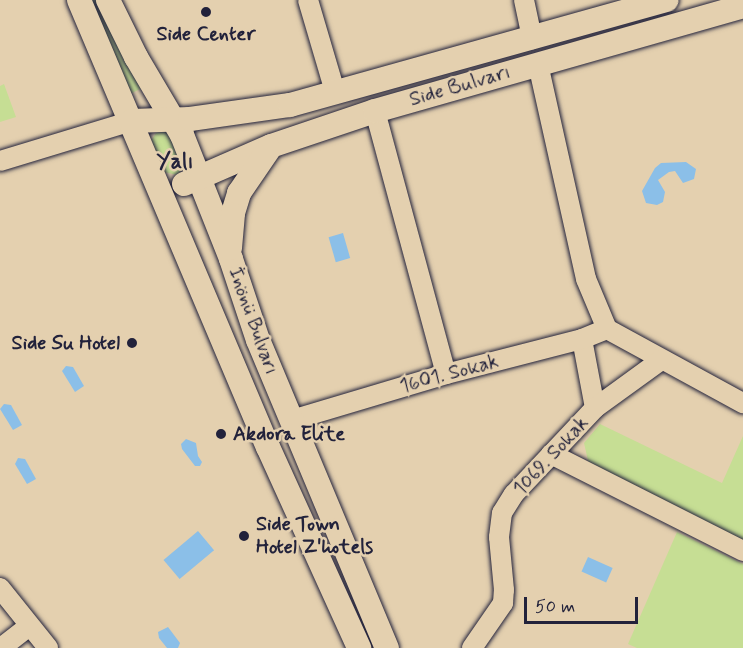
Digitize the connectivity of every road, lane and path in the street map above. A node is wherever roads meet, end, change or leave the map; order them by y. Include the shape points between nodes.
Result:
1 (79, 0) edge
2 (108, 0) edge
3 (308, 0) edge
4 (524, 0) edge
5 (667, 0) edge
6 (743, 6) edge
7 (532, 39) junction
8 (538, 64) junction
9 (335, 92) junction
10 (375, 111) junction
11 (170, 119) junction
12 (132, 122) junction
13 (271, 147) junction
14 (143, 150) junction
15 (0, 161) edge
16 (192, 174) junction
17 (154, 175) junction
18 (231, 259) junction
19 (607, 329) junction
20 (582, 339) junction
21 (661, 360) junction
22 (446, 374) junction
23 (743, 403) edge
24 (595, 408) junction
25 (292, 420) junction
26 (551, 454) junction
27 (743, 551) edge
28 (0, 588) edge
29 (29, 626) junction
30 (1, 648) edge
31 (48, 648) edge
32 (358, 648) edge
33 (387, 648) edge
34 (472, 648) edge

1 - 12 main road, İnönü Bulvarı
2 - 11 main road, İnönü Bulvarı
3 - 9 street
4 - 7 street
5 - 7 main road, Side Bulvarı
6 - 8 main road, Side Bulvarı
7 - 9 main road, Side Bulvarı
8 - 10 main road, Side Bulvarı
8 - 19 street via 586,279
9 - 11 main road, Side Bulvarı via 252,113 210,111
10 - 13 main road, Side Bulvarı
10 - 22 street
11 - 12 main road
11 - 14 main road via 155,122 145,130
11 - 16 main road, İnönü Bulvarı
12 - 14 main road, İnönü Bulvarı
12 - 15 street
13 - 16 main road, Side Bulvarı
13 - 18 main road via 239,193 230,230
14 - 17 main road, İnönü Bulvarı
16 - 17 main road via 177,187 164,185
16 - 18 main road, İnönü Bulvarı
17 - 32 main road, İnönü Bulvarı via 268,447
18 - 25 main road, İnönü Bulvarı via 258,340
19 - 20 street, 1601. Sokak
19 - 21 street
20 - 22 street, 1601. Sokak
20 - 24 street
21 - 23 street
21 - 24 street, 1069. Sokak
22 - 25 street, 1601. Sokak
24 - 26 street, 1069. Sokak
25 - 33 main road, İnönü Bulvarı
26 - 27 street
26 - 34 street, 1069. Sokak via 502,513 502,603
28 - 29 street
29 - 30 street
29 - 31 street

